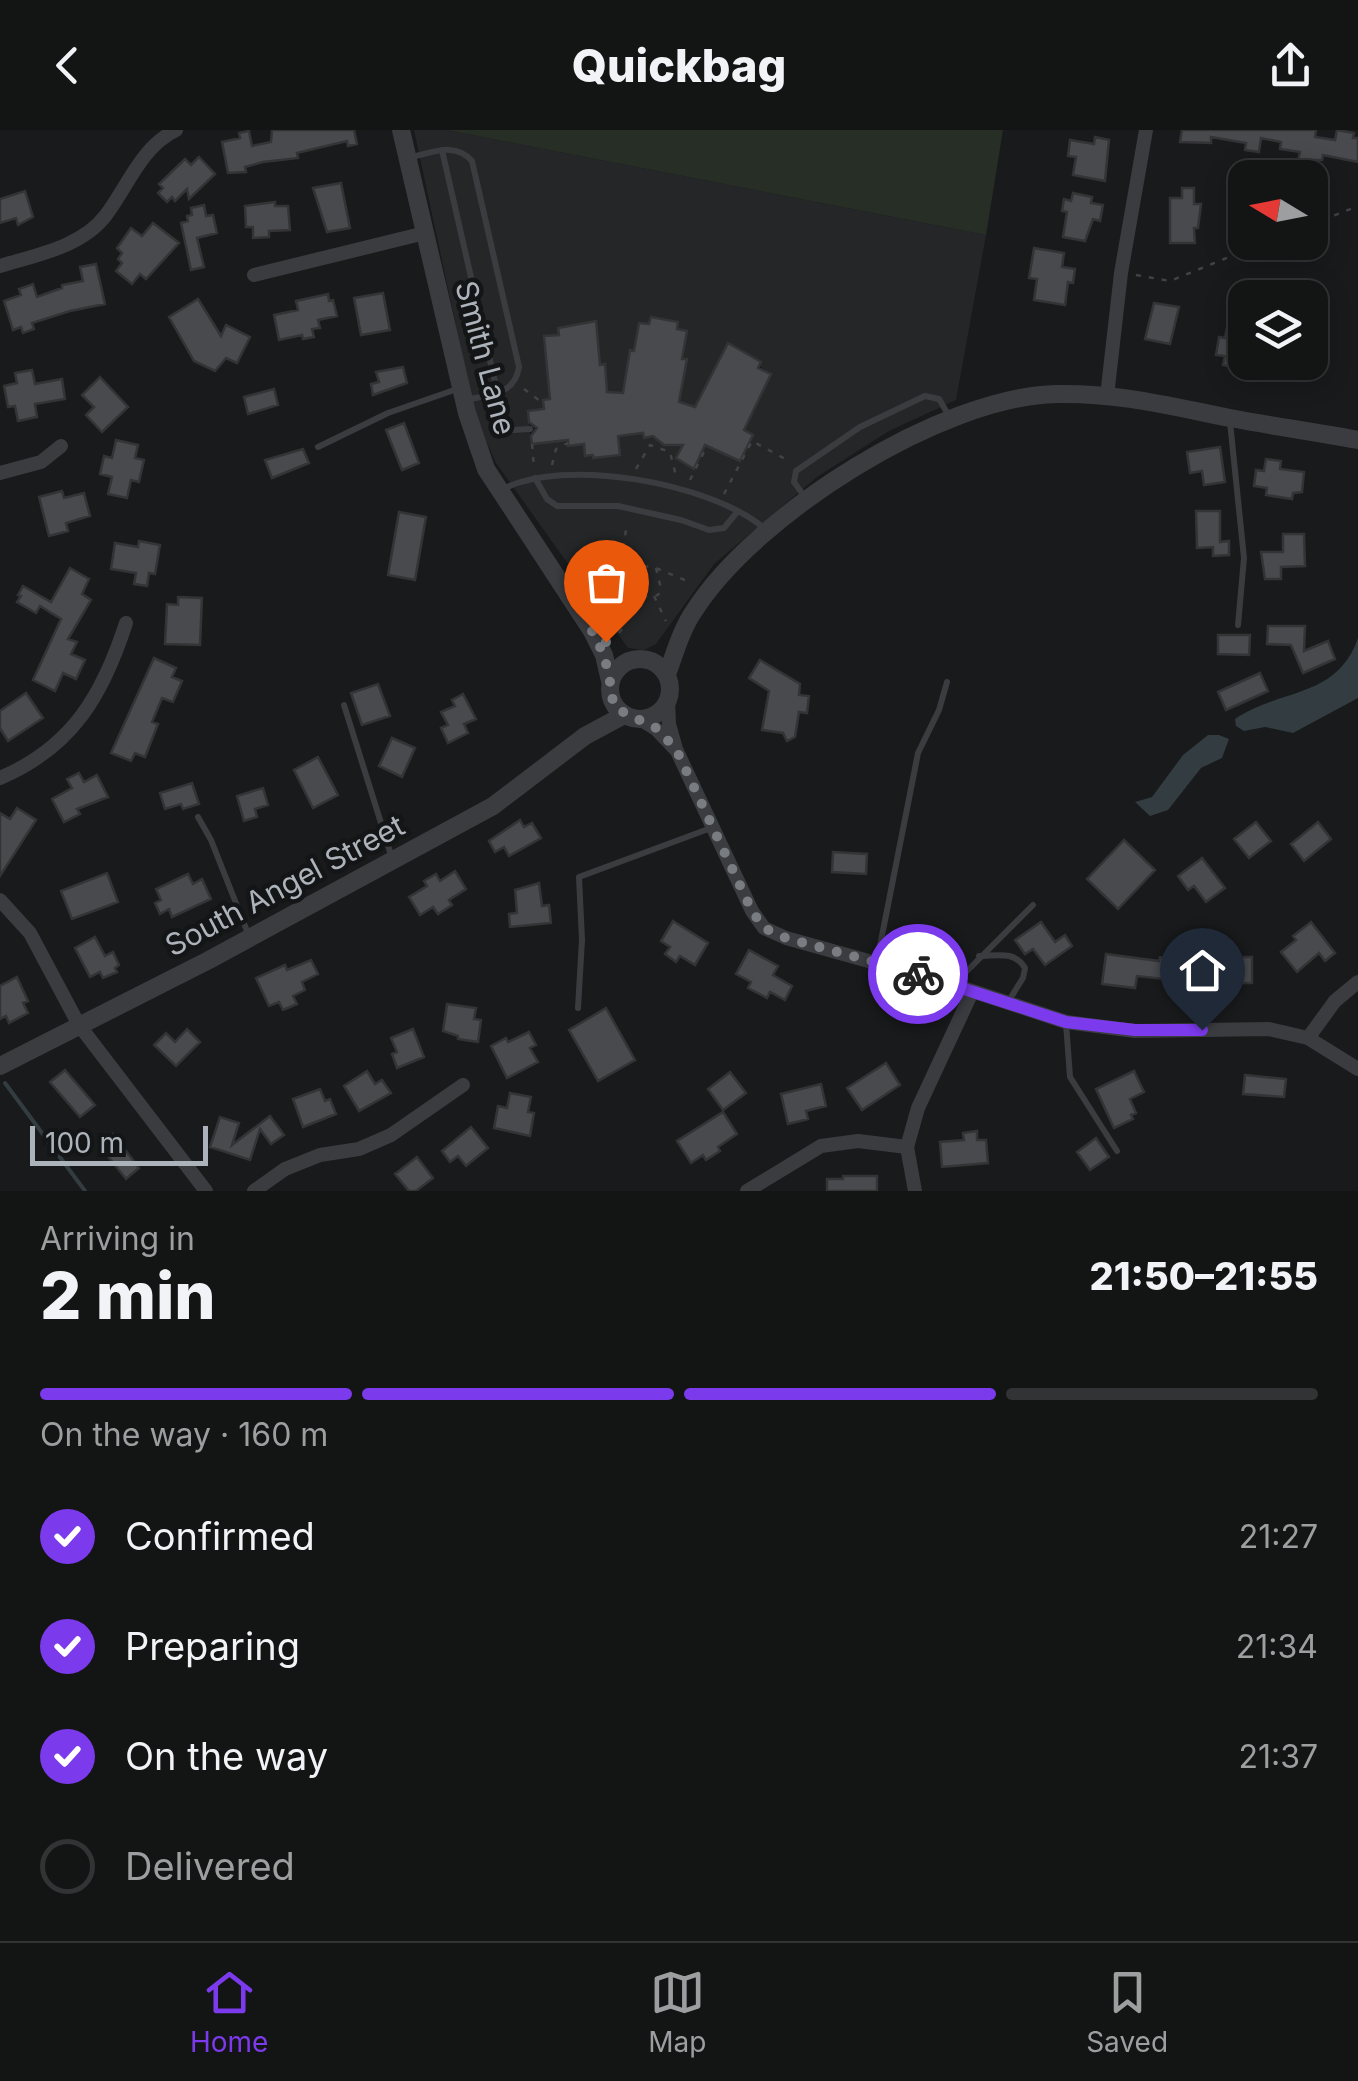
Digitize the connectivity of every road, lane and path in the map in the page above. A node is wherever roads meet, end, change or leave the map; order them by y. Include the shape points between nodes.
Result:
1 (176, 130) edge
2 (401, 130) edge
3 (1146, 130) edge
4 (442, 150) junction
5 (408, 158) junction
6 (1358, 206) edge
7 (1328, 218) edge
8 (425, 233) junction
9 (1228, 257) edge
10 (0, 266) edge
11 (254, 275) dead end
12 (1136, 275) dead end
13 (524, 389) dead end
14 (497, 393) junction
15 (462, 394) junction
16 (1108, 396) junction
17 (544, 404) dead end
18 (950, 417) junction
19 (1230, 418) junction
20 (530, 429) dead end
21 (1358, 440) edge
22 (568, 443) dead end
23 (532, 444) dead end
24 (61, 446) dead end
25 (318, 446) dead end
26 (706, 448) dead end
27 (789, 462) dead end
28 (552, 466) dead end
29 (635, 470) dead end
30 (0, 474) edge
31 (534, 474) junction
32 (676, 476) dead end
33 (690, 480) dead end
34 (501, 490) junction
35 (724, 494) dead end
36 (807, 500) junction
37 (739, 511) junction
38 (628, 524) dead end
39 (769, 532) junction
40 (620, 563) junction
41 (571, 566) dead end
42 (615, 566) junction
43 (656, 568) junction
44 (692, 583) dead end
45 (612, 596) junction
46 (654, 596) junction
47 (626, 598) junction
48 (600, 606) dead end
49 (666, 621) dead end
50 (126, 623) dead end
51 (1238, 625) dead end
52 (684, 628) junction
53 (592, 631) junction
54 (619, 633) dead end
55 (642, 658) junction
56 (666, 674) junction
57 (947, 682) dead end
58 (610, 686) junction
59 (668, 700) junction
60 (344, 705) dead end
61 (632, 717) junction
62 (585, 736) junction
63 (676, 749) junction
64 (0, 778) edge
65 (198, 817) dead end
66 (712, 828) junction
67 (393, 859) junction
68 (0, 900) edge
69 (1032, 905) dead end
70 (250, 937) junction
71 (979, 956) junction
72 (876, 962) junction
73 (1358, 982) edge
74 (954, 985) junction
75 (972, 992) junction
76 (1007, 1003) junction
77 (578, 1008) dead end
78 (1066, 1022) junction
79 (79, 1026) junction
80 (1308, 1038) junction
81 (0, 1066) edge
82 (1358, 1069) edge
83 (463, 1085) dead end
84 (907, 1147) junction
85 (1117, 1151) dead end
86 (206, 1191) edge
87 (254, 1191) edge
88 (748, 1191) edge
89 (915, 1191) edge

1 - 10 street via 134,170 104,218 70,244
2 - 5 street, Smith Lane
3 - 16 street
4 - 5 lane
4 - 14 lane
4 - 14 lane via 453,148 472,161 519,366 517,379
5 - 8 street, Smith Lane
6 - 7 path
8 - 11 street
8 - 15 street, Smith Lane
9 - 12 path via 1170,281
13 - 17 path
14 - 15 lane
14 - 20 lane via 505,426
15 - 25 lane via 388,413
15 - 34 street, Smith Lane via 486,469
16 - 18 street via 1054,394
16 - 19 street
18 - 36 street
18 - 36 lane via 939,399 925,396 860,427 796,471 794,482
19 - 21 street
19 - 51 lane via 1244,558
22 - 28 path via 556,449
23 - 31 path
24 - 30 street via 41,462
26 - 33 path
27 - 35 path via 752,441
29 - 32 path via 650,445 670,452
31 - 34 lane
31 - 37 lane via 642,480
31 - 37 lane via 556,506 618,506 710,530 724,528
34 - 53 street, Smith Lane
36 - 39 street
37 - 39 lane
38 - 40 path
39 - 52 street via 718,578
40 - 42 path
40 - 43 path
41 - 42 path via 590,558
42 - 45 path via 603,582
43 - 44 path
43 - 46 path via 661,589
45 - 47 path
45 - 48 path
46 - 47 path
46 - 49 path
47 - 54 path
50 - 64 street via 111,671 83,717
52 - 55 street
52 - 56 street
53 - 55 street, Smith Lane
53 - 58 street, Smith Lane
55 - 56 street
55 - 58 street via 621,664
56 - 59 street
57 - 72 lane via 918,753
58 - 61 street via 612,700
58 - 62 street, South Angel Street
59 - 61 street via 657,714
59 - 63 street
60 - 67 lane
61 - 62 street, South Angel Street
61 - 63 street via 656,728
62 - 67 street, South Angel Street via 493,806
63 - 66 street
65 - 70 lane
66 - 72 street via 764,928
66 - 77 lane via 578,876
67 - 70 street, South Angel Street
68 - 79 street via 30,933
69 - 71 lane
70 - 79 street, South Angel Street
71 - 74 lane
71 - 76 lane via 1008,955 1025,968
72 - 74 street
73 - 80 street via 1334,1001
74 - 75 street
75 - 76 street
75 - 84 street
76 - 78 street
78 - 80 street via 1135,1030 1269,1029
78 - 85 lane via 1070,1077
79 - 81 street, South Angel Street
79 - 86 street
80 - 82 street
83 - 87 street via 391,1135 359,1149 320,1154
84 - 88 street via 858,1141 822,1146
84 - 89 street

